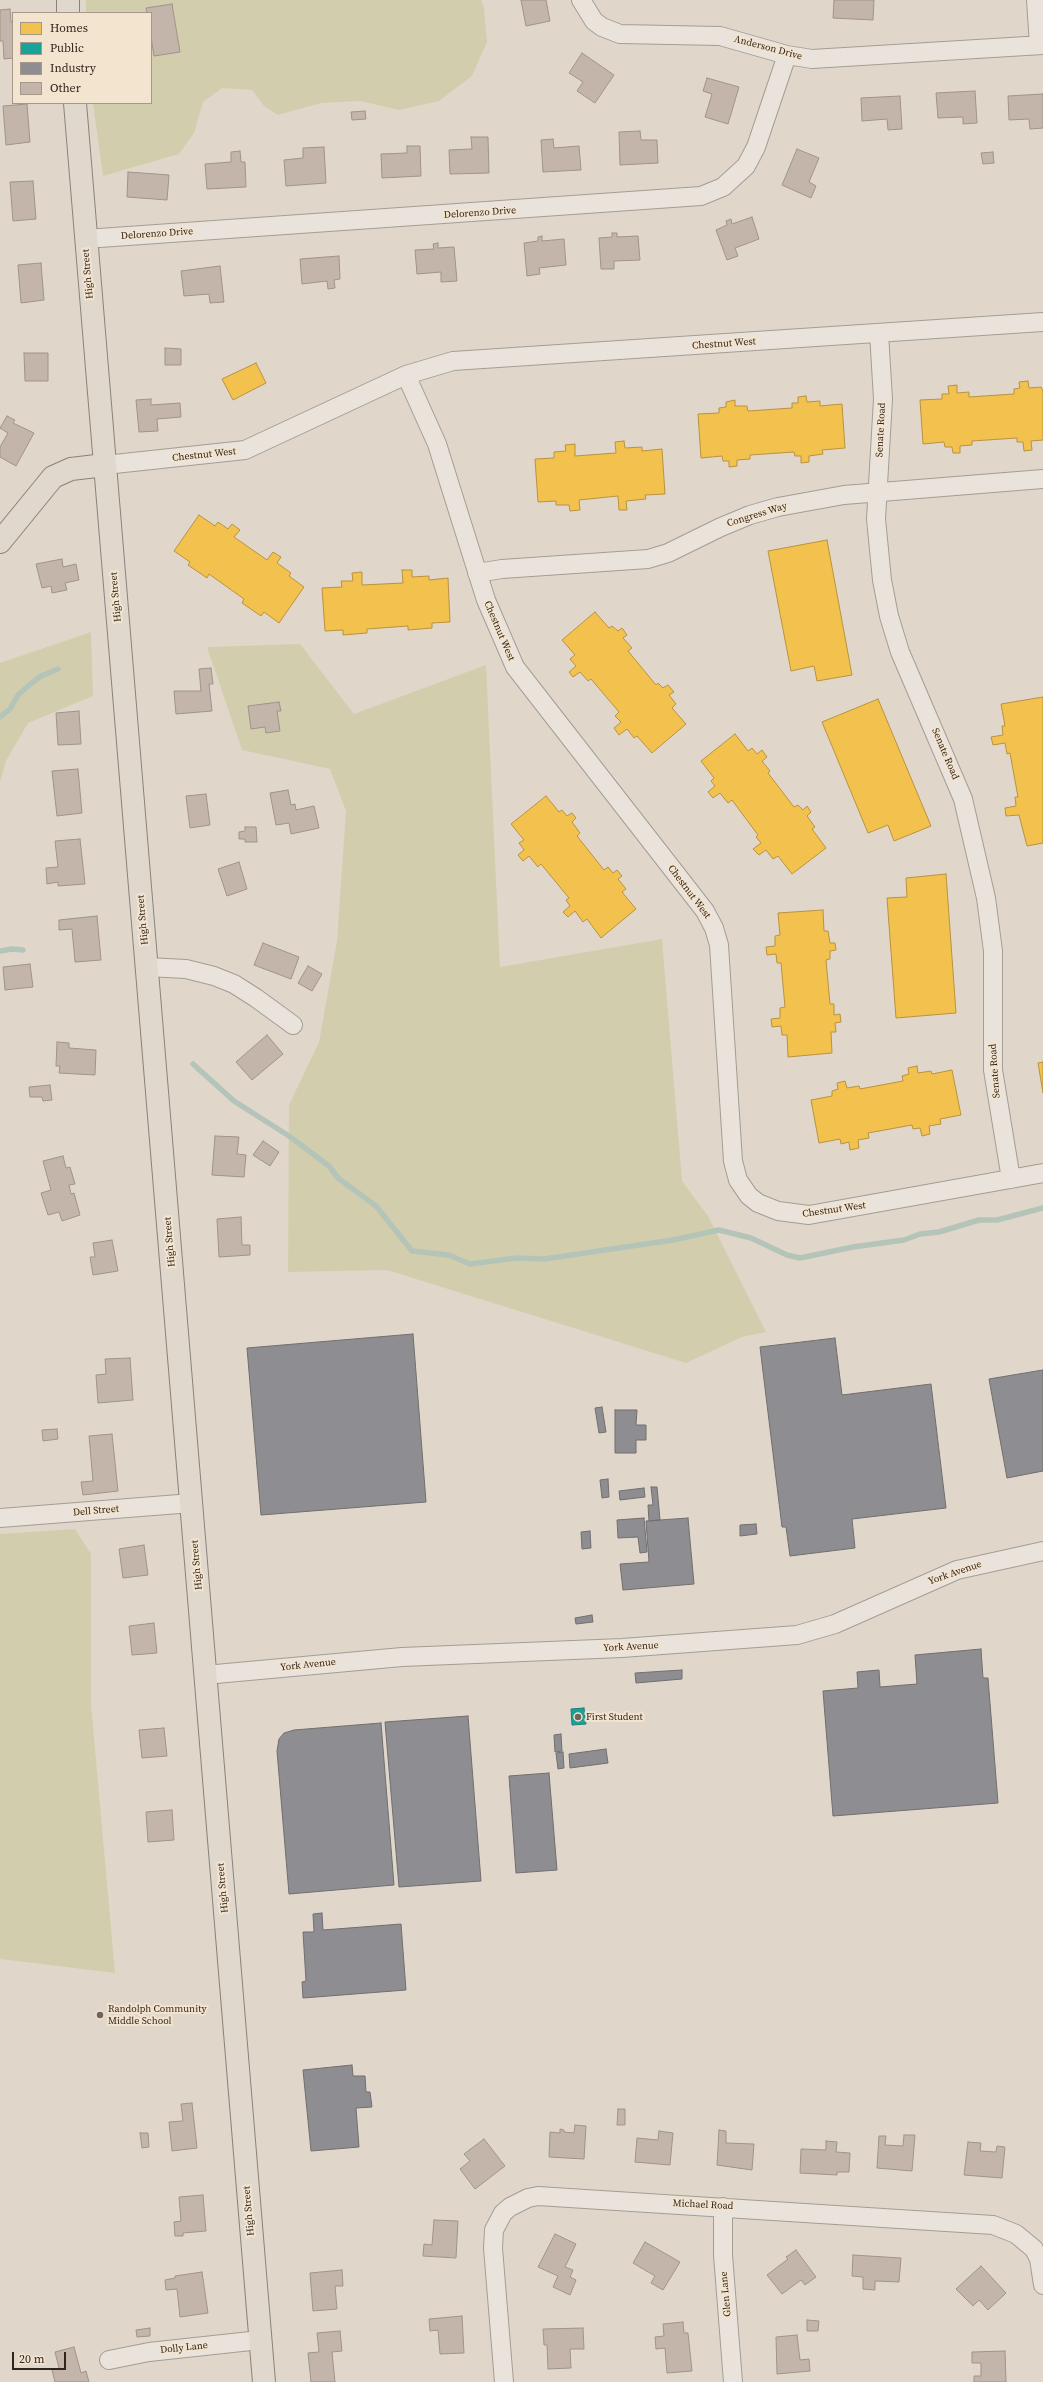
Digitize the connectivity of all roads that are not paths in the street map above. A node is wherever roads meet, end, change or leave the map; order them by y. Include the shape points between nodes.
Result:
1 (68, 0) edge
2 (581, 0) edge
3 (1036, 0) edge
4 (68, 12) edge
5 (1041, 45) edge
6 (787, 55) junction
7 (75, 104) edge
8 (85, 239) junction
9 (1043, 322) edge
10 (879, 333) junction
11 (406, 375) junction
12 (105, 465) junction
13 (1043, 479) edge
14 (877, 491) junction
15 (0, 542) edge
16 (477, 574) junction
17 (147, 967) junction
18 (293, 1024) dead end
19 (1043, 1173) edge
20 (1011, 1179) junction
21 (192, 1503) junction
22 (0, 1518) edge
23 (1043, 1551) edge
24 (205, 1675) junction
25 (723, 2207) junction
26 (1043, 2285) edge
27 (260, 2340) junction
28 (109, 2360) dead end
29 (264, 2382) edge
30 (504, 2382) edge
31 (733, 2382) edge

1 - 4 main road
2 - 6 street, Anderson Drive via 594,21 620,34 720,36
3 - 5 street
5 - 6 street, Anderson Drive via 844,59 812,59
6 - 8 street, Delorenzo Drive via 756,147 746,166 732,181 702,196
7 - 8 main road, High Street
8 - 12 main road, High Street
9 - 10 street, Chestnut West
10 - 11 street, Chestnut West via 467,359 439,364
10 - 14 street, Senate Road via 883,399
11 - 12 street, Chestnut West via 245,450
11 - 16 street, Chestnut West via 436,444
12 - 15 main road via 71,468 53,477
12 - 17 main road, High Street
13 - 14 street, Congress Way
14 - 16 street, Congress Way via 837,496 764,511 720,527 668,553 648,559 502,569
14 - 20 street, Senate Road via 877,537 889,616 907,668 957,783 986,898 993,951 994,1076
16 - 20 street, Chestnut West via 496,626 515,667 705,911 714,928 719,945 733,1161 738,1180 749,1196 758,1203 778,1211 809,1215
17 - 18 street via 186,969 214,976 234,984
17 - 21 main road, High Street
19 - 20 street, Chestnut West
21 - 22 street, Dell Street
21 - 24 main road, High Street
23 - 24 street, York Avenue via 957,1570 842,1622 797,1635 622,1648 374,1659
24 - 27 main road, High Street
25 - 26 street, Michael Road via 993,2225 1016,2234 1034,2249 1039,2259
25 - 30 street, Michael Road via 538,2196 510,2207 498,2221 493,2239
25 - 31 street, Glen Lane via 723,2255
27 - 28 street, Dolly Lane via 149,2352
27 - 29 main road, High Street

